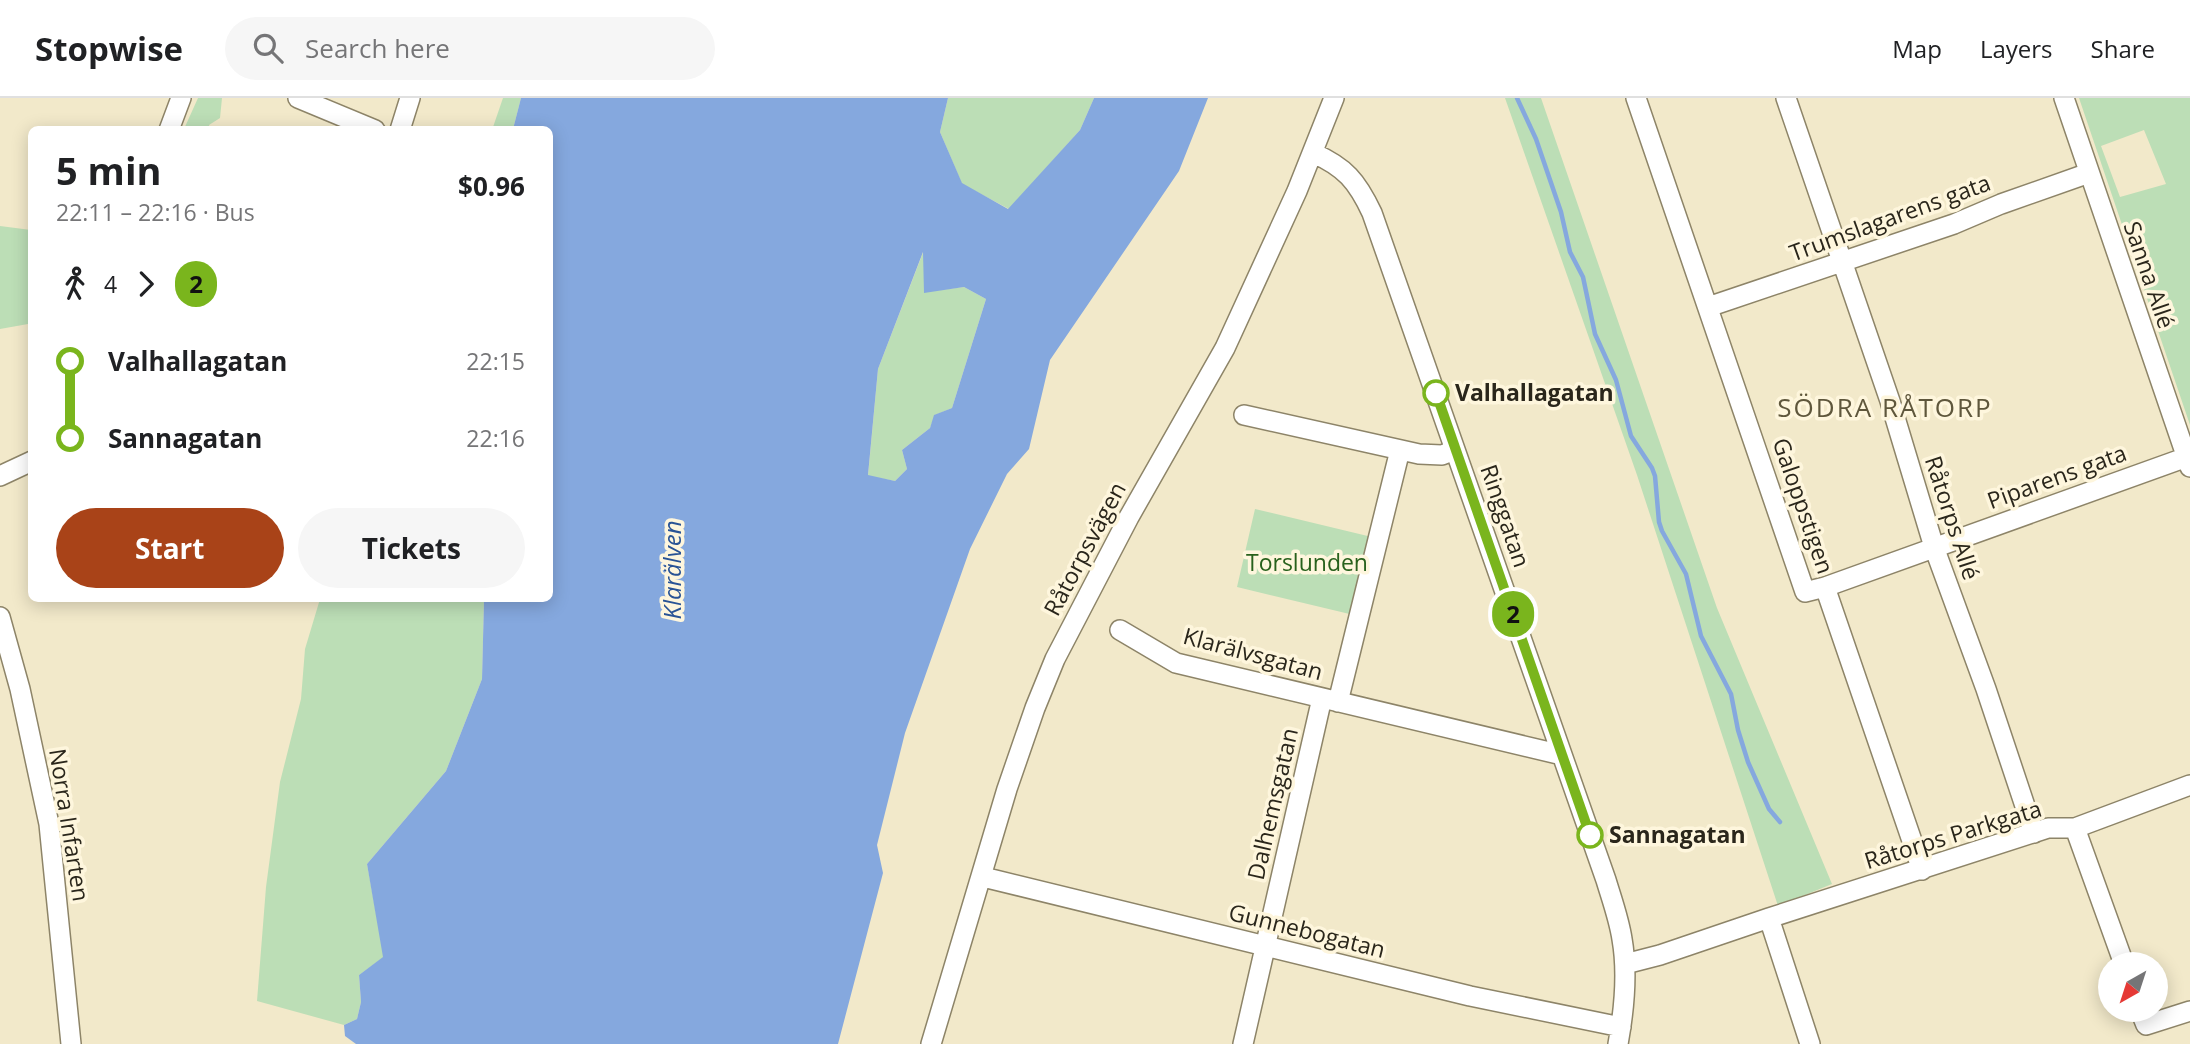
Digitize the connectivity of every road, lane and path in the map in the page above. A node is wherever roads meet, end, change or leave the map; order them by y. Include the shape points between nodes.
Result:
1 (181, 98) edge
2 (298, 98) edge
3 (410, 98) edge
4 (1334, 98) edge
5 (1636, 98) edge
6 (1786, 98) edge
7 (2064, 98) edge
8 (170, 126) edge
9 (364, 126) edge
10 (401, 126) edge
11 (1312, 153) junction
12 (2089, 173) junction
13 (1842, 262) junction
14 (1708, 307) junction
15 (1244, 415) dead end
16 (1400, 450) junction
17 (1455, 450) junction
18 (2188, 462) edge
19 (28, 463) edge
20 (0, 476) edge
21 (1934, 547) junction
22 (1825, 587) junction
23 (0, 617) edge
24 (1120, 631) dead end
25 (1330, 700) junction
26 (1562, 755) junction
27 (2190, 785) edge
28 (2075, 828) junction
29 (2034, 833) junction
30 (1922, 870) junction
31 (983, 877) junction
32 (1769, 918) junction
33 (1265, 947) junction
34 (2120, 952) edge
35 (1625, 964) junction
36 (2190, 1011) edge
37 (2168, 1018) edge
38 (1620, 1036) edge
39 (71, 1044) edge
40 (931, 1044) edge
41 (1243, 1044) edge
42 (1810, 1044) edge

1 - 8 street
2 - 9 street
3 - 10 street
4 - 11 street, Råtorpsvägen
5 - 14 street, Galoppstigen
6 - 13 street, Råtorps Allé
7 - 12 street, Sanna Allé
11 - 17 street, Ringgatan via 1344,170 1368,204
11 - 31 street, Råtorpsvägen via 1225,348 1055,659 1007,789
12 - 13 street, Trumslagarens gata
12 - 18 street, Sanna Allé
13 - 14 street, Trumslagarens gata
13 - 21 street, Råtorps Allé
14 - 22 street, Galoppstigen via 1805,592
15 - 16 street
16 - 17 street via 1432,455
16 - 25 street, Klarälvsgatan via 1369,578
17 - 26 street, Ringgatan
18 - 21 street, Piparens gata
19 - 20 street
21 - 22 street, Piparens gata
21 - 29 street, Råtorps Allé
22 - 30 street, Galoppstigen
23 - 39 street, Norra Infarten via 49,824
24 - 25 street, Klarälvsgatan via 1176,663
25 - 26 street, Klarälvsgatan
25 - 33 street, Dalhemsgatan
26 - 35 street, Ringgatan via 1606,880
27 - 28 street, Råtorps Parkgata
28 - 29 street, Råtorps Parkgata
28 - 34 street
29 - 30 street, Råtorps Parkgata
30 - 32 street, Råtorps Parkgata
31 - 33 street, Gunnebogatan
31 - 40 street, Råtorpsvägen
32 - 35 street
32 - 42 street
33 - 38 street, Gunnebogatan
33 - 41 street, Dalhemsgatan
35 - 38 street, Ringgatan
36 - 37 street

